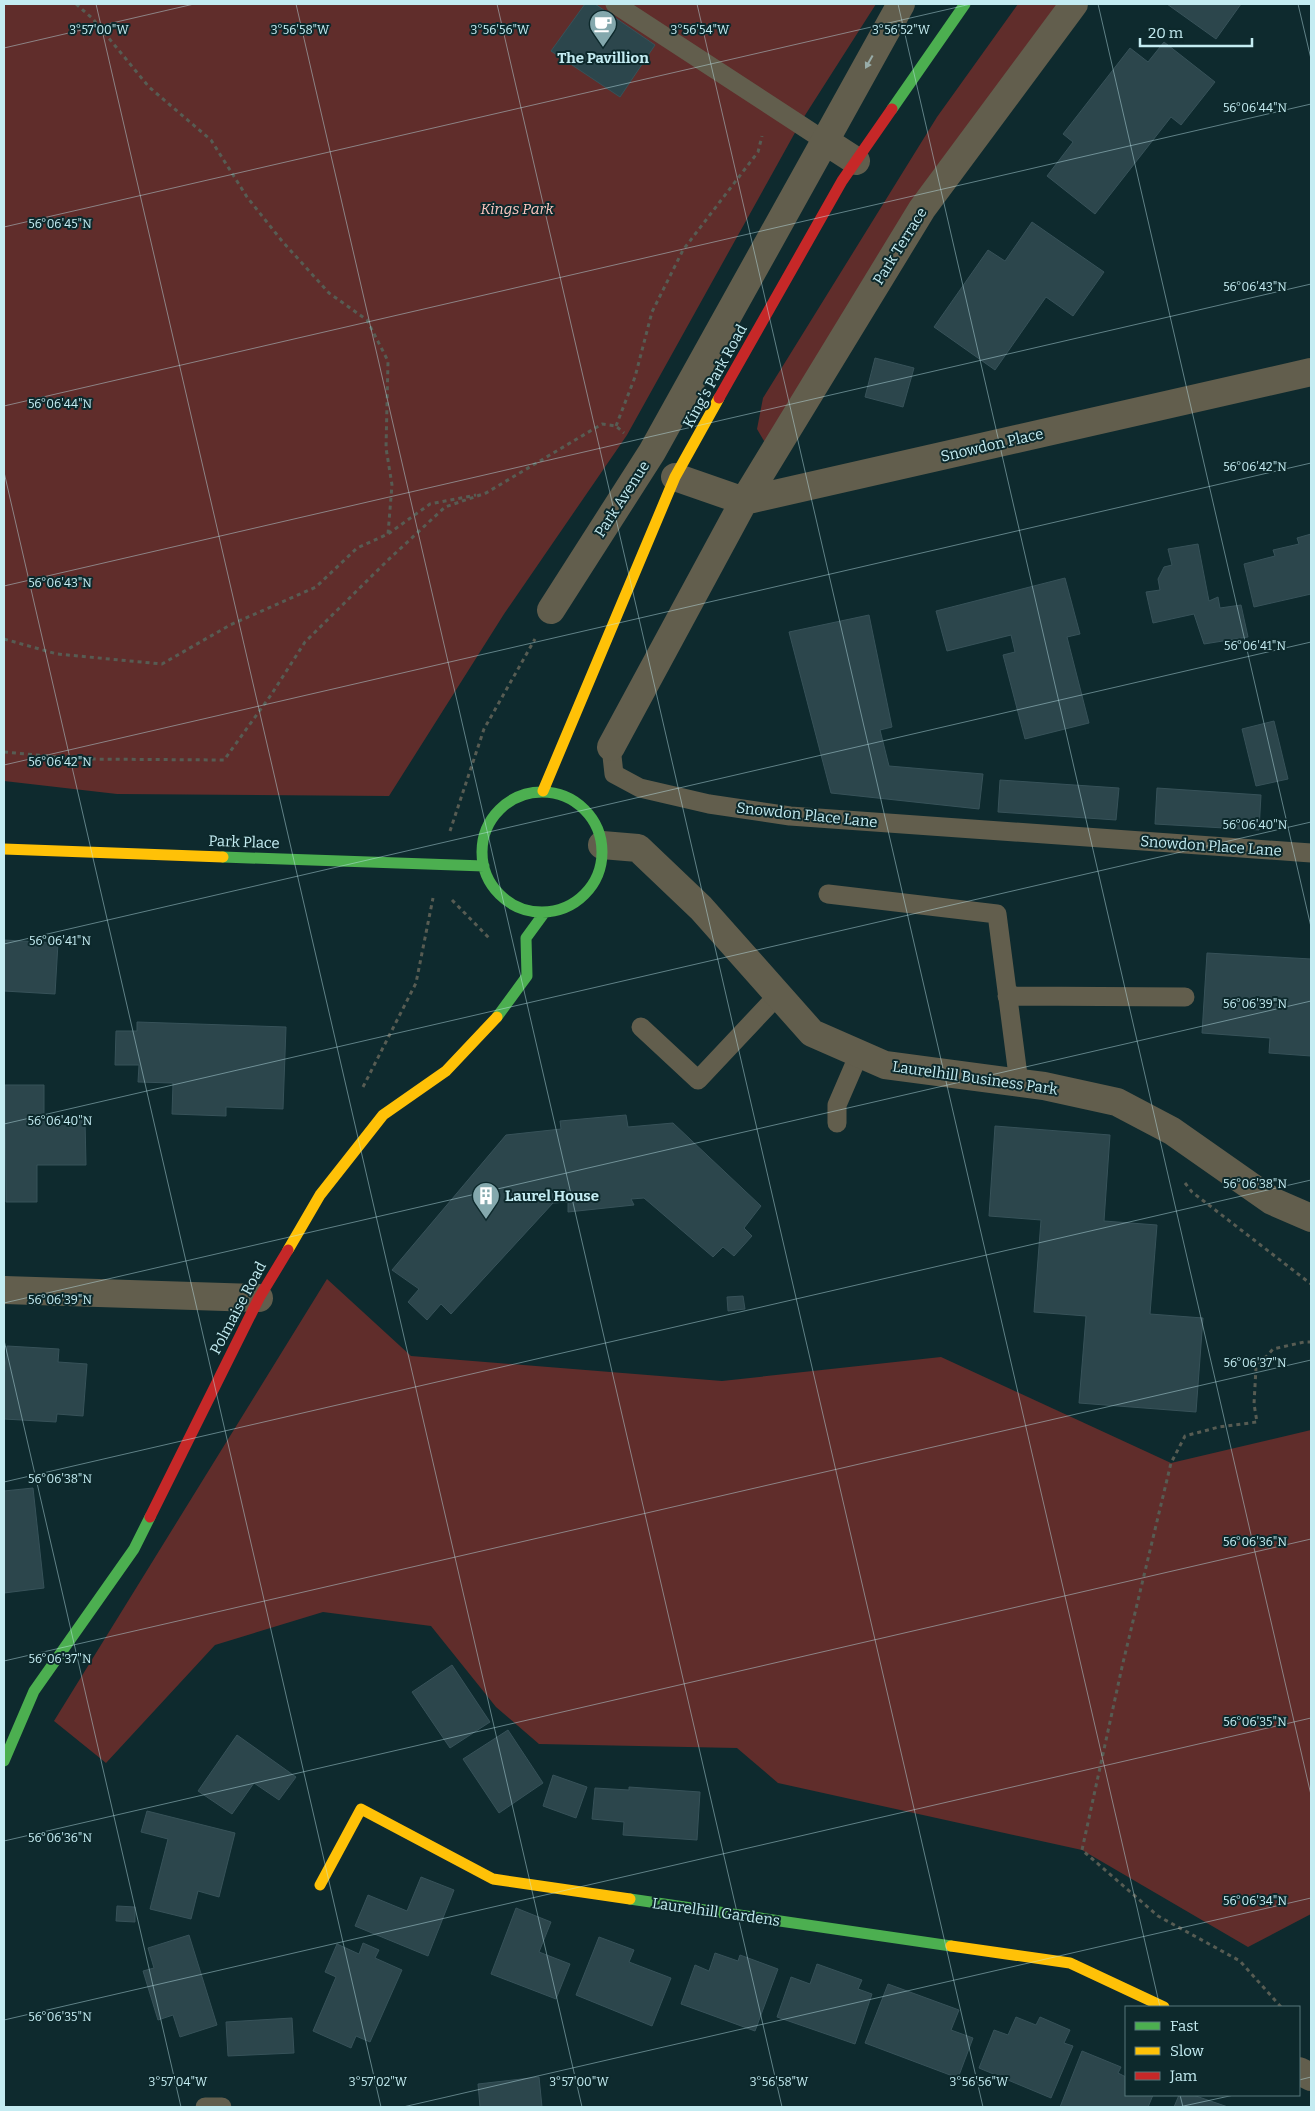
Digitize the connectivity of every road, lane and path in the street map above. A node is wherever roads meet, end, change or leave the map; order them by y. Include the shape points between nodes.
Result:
1 (76, 4) edge
2 (616, 4) edge
3 (901, 4) edge
4 (965, 4) edge
5 (1074, 4) edge
6 (772, 106) junction
7 (825, 141) junction
8 (856, 161) junction
9 (1311, 372) edge
10 (616, 426) junction
11 (652, 452) junction
12 (675, 477) junction
13 (486, 492) junction
14 (744, 502) junction
15 (388, 534) junction
16 (551, 610) joint
17 (4, 639) edge
18 (611, 747) joint
19 (4, 752) edge
20 (542, 791) junction
21 (602, 845) junction
22 (4, 849) edge
23 (1311, 853) edge
24 (440, 864) junction
25 (484, 866) junction
26 (436, 883) junction
27 (828, 894) dead end
28 (545, 912) junction
29 (527, 976) junction
30 (778, 995) junction
31 (1007, 996) junction
32 (1185, 998) dead end
33 (641, 1027) dead end
34 (859, 1054) junction
35 (1019, 1083) junction
36 (359, 1095) dead end
37 (837, 1123) dead end
38 (1311, 1218) edge
39 (4, 1290) edge
40 (258, 1298) junction
41 (1311, 1342) edge
42 (4, 1761) edge
43 (320, 1885) dead end
44 (1162, 2006) edge
45 (1280, 2006) edge
46 (205, 2107) edge
47 (222, 2107) edge

1 - 15 path via 93,19 149,88 211,140 247,197 329,293 368,320 388,361 386,448 392,485
2 - 6 lane
3 -> 7 street, Park Avenue
4 - 8 street, King's Park Road
5 - 14 street, Park Terrace via 922,209
6 - 7 lane
6 - 10 path via 758,152 682,250 652,312 635,377
7 - 8 street
7 - 11 street, Park Avenue
8 - 12 street, King's Park Road via 842,180
9 - 14 street, Snowdon Place
10 - 11 path
10 - 13 path via 602,424
11 - 16 street, Park Avenue
12 - 14 street
12 - 20 street, King's Park Road
13 - 15 path via 430,504
13 - 19 path via 445,507 305,642 224,760 80,759
14 - 18 street, Snowdon Place Lane
15 - 17 path via 357,548 316,587 230,625 162,664 58,654
16 - 24 path via 484,729
18 - 23 lane, Snowdon Place Lane via 614,774 640,788 709,804 790,816
20 - 21 street via 571,798 588,812 598,827
20 - 25 street via 516,797 492,817 482,848
21 - 28 street via 600,869 591,887 565,908
21 - 30 street, Laurelhill Business Park via 638,848 701,908
22 - 24 street, Park Place
24 - 25 street, Park Place
24 - 26 path
25 - 28 street via 492,886 508,901 530,911
26 - 29 path
26 - 36 path via 416,982
27 - 31 lane via 996,914
28 - 29 street via 526,938
29 - 40 street, Polmaise Road via 503,1010 446,1071 383,1115 320,1195
30 - 33 lane via 698,1080
30 - 34 street, Laurelhill Business Park via 812,1033
31 - 32 lane
31 - 35 lane
34 - 35 street, Laurelhill Business Park via 885,1065
34 - 37 lane via 837,1105
35 - 38 street, Laurelhill Business Park via 1117,1102 1172,1131 1272,1201
39 - 40 street
40 - 42 street, Polmaise Road via 134,1549 34,1691
41 - 45 path via 1273,1349 1256,1368 1254,1404 1257,1422 1219,1426 1185,1436 1171,1463 1082,1850 1158,1916 1240,1961
43 - 44 street, Laurelhill Gardens via 361,1809 493,1880 1070,1963
46 - 47 lane

